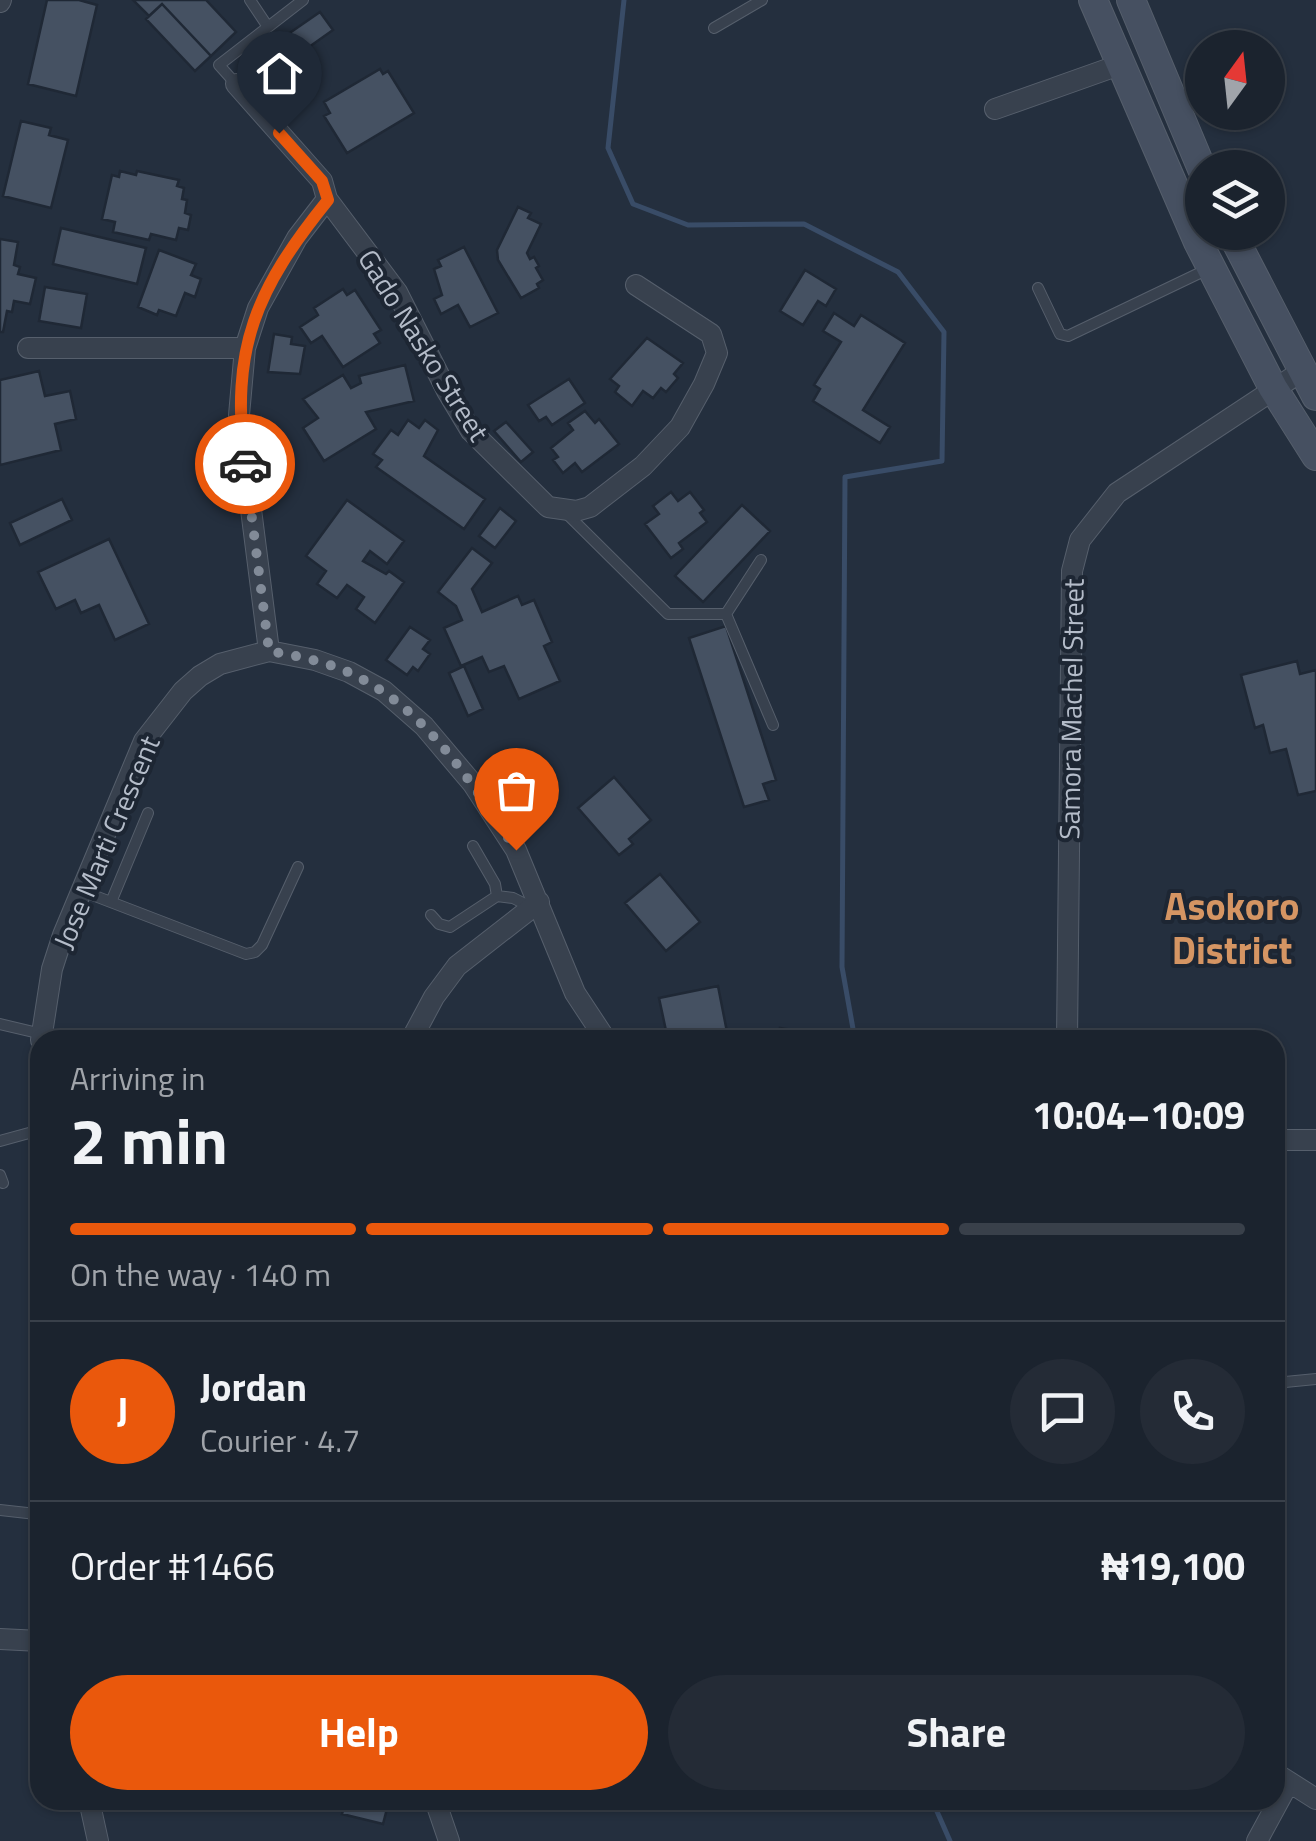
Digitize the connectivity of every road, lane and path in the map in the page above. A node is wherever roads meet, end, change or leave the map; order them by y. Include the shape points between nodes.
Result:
1 (250, 0) edge
2 (304, 0) edge
3 (762, 0) edge
4 (1093, 0) edge
5 (1131, 0) edge
6 (268, 27) junction
7 (714, 28) dead end
8 (1122, 64) junction
9 (236, 84) joint
10 (996, 109) dead end
11 (1194, 150) edge
12 (328, 200) junction
13 (1240, 250) edge
14 (1211, 267) junction
15 (636, 285) dead end
16 (1038, 288) dead end
17 (28, 348) dead end
18 (245, 348) junction
19 (1309, 384) edge
20 (1274, 388) junction
21 (1316, 456) edge
22 (564, 511) junction
23 (761, 560) dead end
24 (726, 614) junction
25 (269, 651) junction
26 (772, 724) dead end
27 (148, 813) dead end
28 (473, 846) dead end
29 (298, 867) dead end
30 (82, 891) junction
31 (498, 896) junction
32 (111, 902) junction
33 (535, 904) junction
34 (431, 915) dead end
35 (0, 1024) edge
36 (43, 1030) edge
37 (417, 1030) edge
38 (600, 1030) edge
39 (1067, 1030) edge
40 (30, 1033) edge
41 (30, 1132) edge
42 (0, 1140) edge
43 (1285, 1140) edge
44 (1316, 1140) edge
45 (1316, 1379) edge
46 (1285, 1382) edge
47 (0, 1510) edge
48 (30, 1513) edge
49 (0, 1639) edge
50 (30, 1640) edge
51 (1285, 1780) edge
52 (1316, 1800) edge
53 (91, 1810) edge
54 (439, 1810) edge
55 (1269, 1810) edge
56 (98, 1841) edge
57 (450, 1841) edge
58 (1257, 1841) edge

1 - 6 lane
2 - 6 lane
3 - 7 lane
4 - 8 main road
5 - 11 main road
6 - 9 lane via 219,64
8 - 10 street
8 - 14 main road
9 - 12 street, Gado Nasko Street via 322,181
12 - 18 street via 297,238
12 - 22 street, Gado Nasko Street via 398,292 472,430 548,507
13 - 19 main road
14 - 16 lane via 1068,336 1060,334
14 - 20 main road
15 - 22 street via 712,334 718,353 680,427 643,466 590,507
17 - 18 street
18 - 25 street via 239,416
19 - 20 street, Samora Machel Street
20 - 21 main road
20 - 39 street, Samora Machel Street via 1117,492 1080,540 1072,571
22 - 24 lane via 668,614
23 - 24 lane
24 - 26 lane
25 - 30 street, Jose Marti Crescent via 220,664 183,691 144,741
25 - 33 street, Jose Marti Crescent via 349,672 384,691 424,726 516,850
27 - 32 lane
28 - 31 lane
29 - 32 lane via 262,945 246,954
30 - 32 lane
30 - 36 street, Jose Marti Crescent via 52,969
31 - 33 lane
31 - 34 lane via 450,928
33 - 37 street via 457,966
33 - 38 street, Jose Marti Crescent
35 - 40 lane
41 - 42 lane
43 - 44 street
45 - 46 lane
47 - 48 lane
49 - 50 street
51 - 52 street
53 - 56 street
54 - 57 street
55 - 58 street

